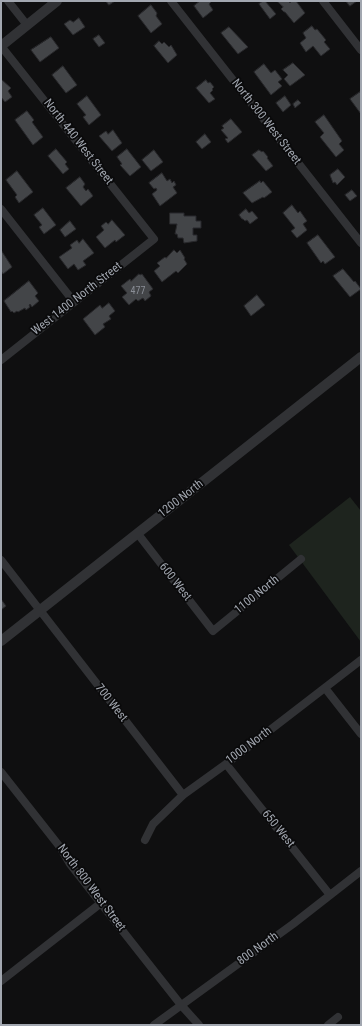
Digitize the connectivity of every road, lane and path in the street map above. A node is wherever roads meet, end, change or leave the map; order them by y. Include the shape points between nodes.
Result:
1 (8, 1) edge
2 (57, 1) edge
3 (171, 1) edge
4 (323, 1) edge
5 (27, 24) junction
6 (1, 46) edge
7 (361, 50) edge
8 (1, 209) edge
9 (154, 239) joint
10 (361, 243) edge
11 (74, 302) junction
12 (361, 357) edge
13 (1, 360) edge
14 (138, 534) junction
15 (301, 559) dead end
16 (1, 560) edge
17 (40, 611) junction
18 (213, 631) joint
19 (1, 641) edge
20 (361, 660) edge
21 (325, 688) junction
22 (361, 734) edge
23 (226, 764) junction
24 (1, 772) edge
25 (183, 795) junction
26 (145, 840) dead end
27 (361, 871) edge
28 (330, 895) junction
29 (101, 903) junction
30 (1, 981) edge
31 (181, 1005) junction
32 (338, 1017) dead end
33 (154, 1025) edge
34 (199, 1025) edge
35 (328, 1025) edge

1 - 5 street
2 - 5 street
3 - 10 street, North 300 West Street
4 - 7 street
5 - 6 street
6 - 9 street, North 440 West Street
8 - 11 street
9 - 11 street, West 1400 North Street
11 - 13 street, West 1400 North Street
12 - 14 street, 1200 North
14 - 17 street, 1200 North
14 - 18 street, 600 West
15 - 18 street, 1100 North
16 - 17 street, 700 West
17 - 19 street, 1200 North
17 - 25 street, 700 West
20 - 21 street, 1000 North
21 - 22 street
21 - 23 street, 1000 North
23 - 25 street, 1000 North
23 - 28 street, 650 West
24 - 29 street, North 800 West Street
25 - 26 street, 1000 North via 153,824
27 - 28 street, 800 North
28 - 31 street, 800 North
29 - 30 street
29 - 31 street, North 800 West Street
31 - 33 street, 800 North
31 - 34 street, North 800 West Street
32 - 35 street

